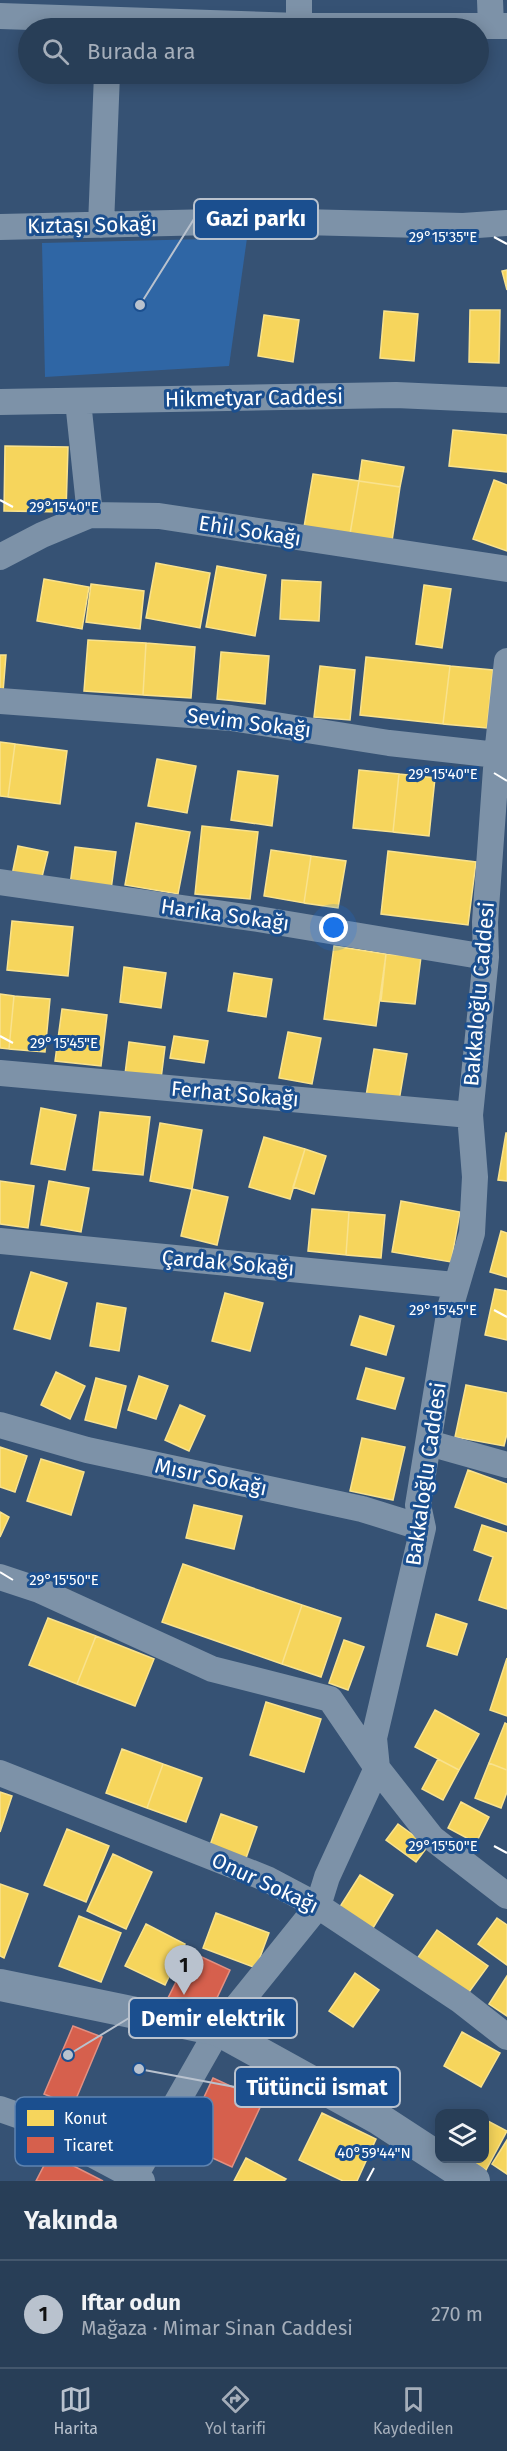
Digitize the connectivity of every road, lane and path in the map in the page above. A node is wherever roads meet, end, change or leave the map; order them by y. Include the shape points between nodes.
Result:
1 (299, 0) edge
2 (490, 0) edge
3 (0, 16) edge
4 (109, 16) edge
5 (147, 18) edge
6 (299, 18) edge
7 (499, 26) edge
8 (107, 84) edge
9 (507, 223) edge
10 (101, 225) junction
11 (0, 227) edge
12 (507, 400) edge
13 (78, 401) junction
14 (0, 402) edge
15 (90, 515) junction
16 (0, 557) edge
17 (507, 569) edge
18 (507, 661) edge
19 (0, 701) edge
20 (497, 755) junction
21 (0, 882) edge
22 (486, 957) junction
23 (0, 1073) edge
24 (470, 1115) junction
25 (0, 1241) edge
26 (455, 1285) junction
27 (0, 1425) edge
28 (429, 1443) junction
29 (507, 1465) edge
30 (423, 1528) junction
31 (0, 1577) edge
32 (377, 1768) junction
33 (0, 1773) edge
34 (504, 1887) edge
35 (318, 1906) junction
36 (0, 1985) edge
37 (218, 2030) junction
38 (507, 2037) edge
39 (181, 2097) edge
40 (0, 2109) edge
41 (15, 2114) edge
42 (111, 2166) edge
43 (144, 2166) edge
44 (136, 2180) edge
45 (474, 2181) edge

1 - 6 street
2 - 7 street
3 - 4 street
4 - 5 street
8 - 10 street
9 - 10 street, Kıztaşı Sokağı via 463,226 261,221
10 - 11 street, Kıztaşı Sokağı
12 - 13 street, Hikmetyar Caddesi via 396,395
13 - 14 street, Hikmetyar Caddesi
13 - 15 street
15 - 16 street, Ehil Sokağı
15 - 17 street, Ehil Sokağı via 159,516
18 - 20 street, Bakkaloğlu Caddesi
19 - 20 street, Sevim Sokağı via 231,718 388,743
20 - 22 street, Bakkaloğlu Caddesi
21 - 22 street, Harika Sokağı
22 - 24 street, Bakkaloğlu Caddesi
23 - 24 street, Ferhat Sokağı
24 - 26 street, Bakkaloğlu Caddesi via 475,1177 472,1233
25 - 26 street, Çardak Sokağı
26 - 28 street, Bakkaloğlu Caddesi
27 - 30 street, Mısır Sokağı via 87,1450 362,1509
28 - 29 street
28 - 30 street, Bakkaloğlu Caddesi via 418,1505
30 - 32 street, Bakkaloğlu Caddesi via 374,1738
31 - 32 street via 39,1590 212,1669 330,1699
32 - 34 street via 432,1838
32 - 35 street via 327,1876
33 - 35 street, Onur Sokağı via 267,1879
35 - 37 street
35 - 38 street, Onur Sokağı via 461,2001
36 - 37 street
37 - 39 street
37 - 45 street via 379,2119
40 - 41 street
42 - 44 street
43 - 44 street

